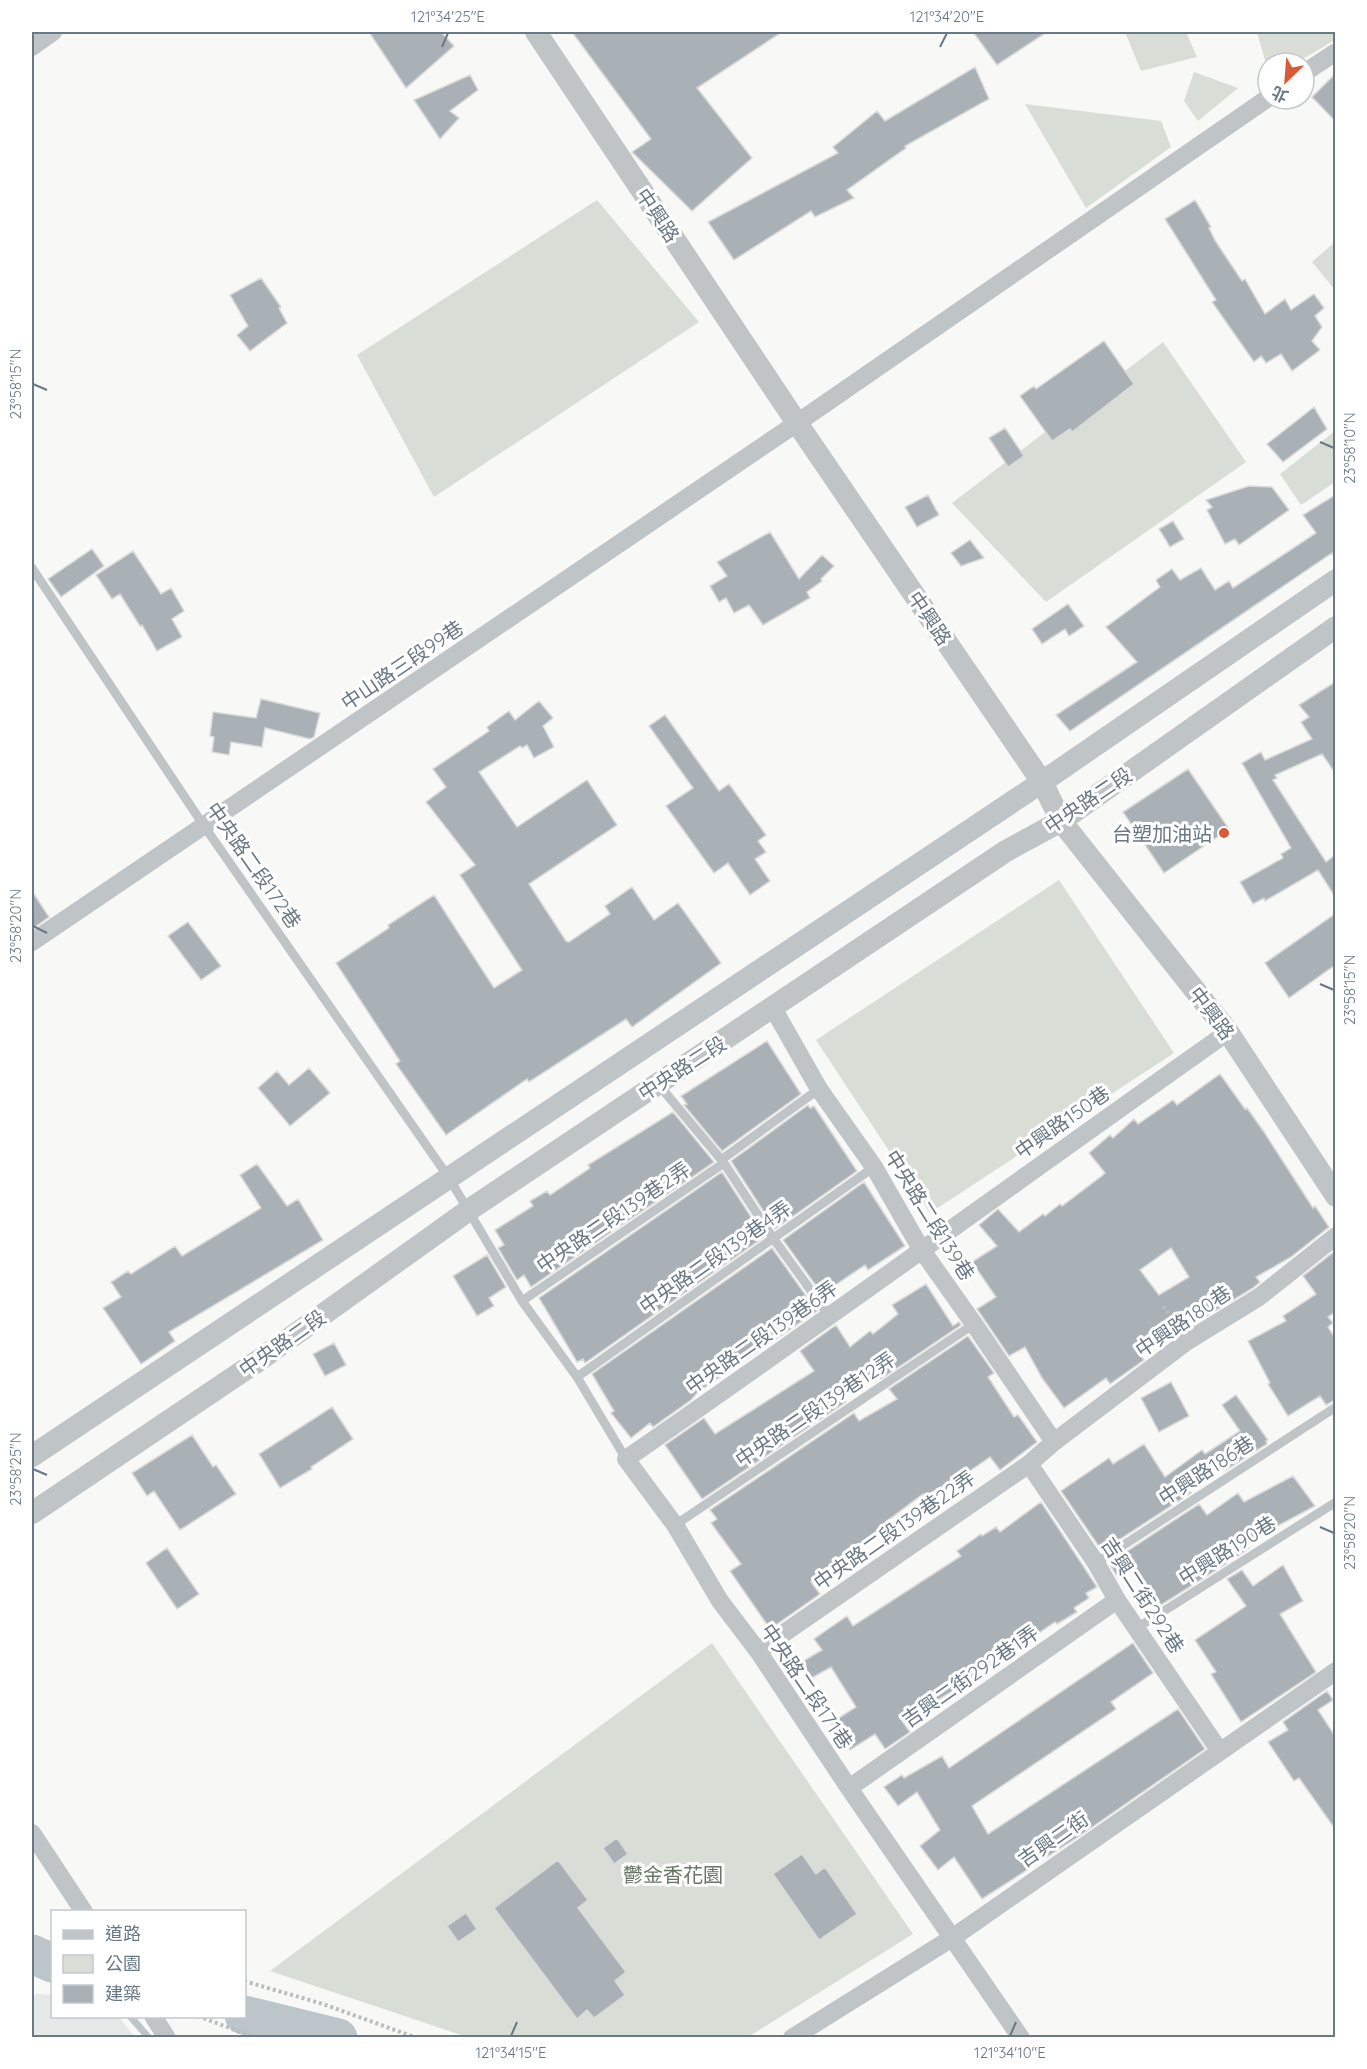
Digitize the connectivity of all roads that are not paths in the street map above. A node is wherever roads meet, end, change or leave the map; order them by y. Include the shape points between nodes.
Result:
1 (53, 32) edge
2 (536, 32) edge
3 (32, 47) edge
4 (1335, 52) edge
5 (1316, 65) edge
6 (1256, 106) edge
7 (797, 423) junction
8 (32, 569) edge
9 (1335, 580) edge
10 (1335, 627) edge
11 (1042, 782) junction
12 (1061, 821) junction
13 (204, 826) junction
14 (32, 942) edge
15 (773, 1008) junction
16 (1228, 1032) junction
17 (658, 1084) junction
18 (819, 1089) junction
19 (723, 1161) junction
20 (874, 1167) junction
21 (449, 1178) junction
22 (1335, 1196) edge
23 (469, 1210) junction
24 (1335, 1236) edge
25 (773, 1238) junction
26 (921, 1249) junction
27 (522, 1301) junction
28 (830, 1317) junction
29 (974, 1324) junction
30 (577, 1377) junction
31 (1335, 1407) edge
32 (1054, 1442) junction
33 (32, 1456) edge
34 (626, 1459) junction
35 (1029, 1464) junction
36 (1335, 1502) edge
37 (32, 1513) edge
38 (675, 1525) junction
39 (1096, 1563) junction
40 (1117, 1599) junction
41 (1137, 1628) junction
42 (758, 1651) junction
43 (1335, 1671) edge
44 (1220, 1750) junction
45 (849, 1788) junction
46 (32, 1833) edge
47 (83, 1910) edge
48 (952, 1938) junction
49 (154, 2018) edge
50 (167, 2037) edge
51 (792, 2037) edge
52 (1021, 2037) edge

1 - 3 street
2 - 7 street, 中興路
4 - 5 street
6 - 7 street, 中山路三段99巷
7 - 11 street, 中興路
7 - 13 street, 中山路三段99巷
8 - 13 lane, 中央路二段172巷
9 - 11 street, 中央路二段
10 - 12 street, 中央路二段
11 - 12 street, 中興路
11 - 21 street, 中央路二段
12 - 15 street, 中央路二段 via 1006,851
12 - 16 street, 中興路
13 - 14 street, 中山路三段99巷
13 - 21 lane, 中央路二段172巷
15 - 17 street, 中央路二段
15 - 18 street, 中央路二段139巷
16 - 22 street, 中興路
16 - 26 street, 中興路150巷
17 - 19 lane
17 - 23 street, 中央路二段
18 - 19 lane, 中央路二段139巷2弄
18 - 20 street, 中央路二段139巷
19 - 25 lane
19 - 27 lane, 中央路二段139巷2弄
20 - 25 lane, 中央路二段139巷4弄
20 - 26 street, 中央路二段139巷
21 - 23 lane, 中央路二段172巷
21 - 33 street, 中央路二段
23 - 27 lane, 中央路二段172巷
23 - 37 street, 中央路二段 via 258,1361
24 - 32 street, 中興路180巷 via 1259,1297 1186,1342
25 - 28 lane
25 - 30 lane, 中央路二段139巷4弄
26 - 28 street, 中央路二段139巷6弄
26 - 29 street, 中央路二段139巷
27 - 30 lane, 中央路二段172巷
28 - 34 street, 中央路二段139巷6弄
29 - 32 street, 中央路二段139巷
29 - 38 lane, 中央路二段139巷12弄
30 - 34 lane, 中央路二段172巷
31 - 39 lane, 中興路186巷
32 - 35 street, 中央路二段139巷22弄
34 - 38 street, 中央路二段171巷
35 - 39 street, 吉興二街292巷
35 - 42 street, 中央路二段139巷22弄
36 - 41 lane, 中興路190巷
38 - 42 street, 中央路二段171巷 via 720,1601
39 - 40 street, 吉興二街292巷
40 - 41 street, 吉興二街292巷
40 - 45 street, 吉興二街292巷1弄
41 - 44 street, 吉興二街292巷
42 - 45 street, 中央路二段171巷
43 - 44 street, 吉興二街
44 - 48 street, 吉興二街
45 - 48 street, 中央路二段171巷
46 - 47 street
48 - 51 street, 吉興二街
48 - 52 street, 中央路二段171巷
49 - 50 street

